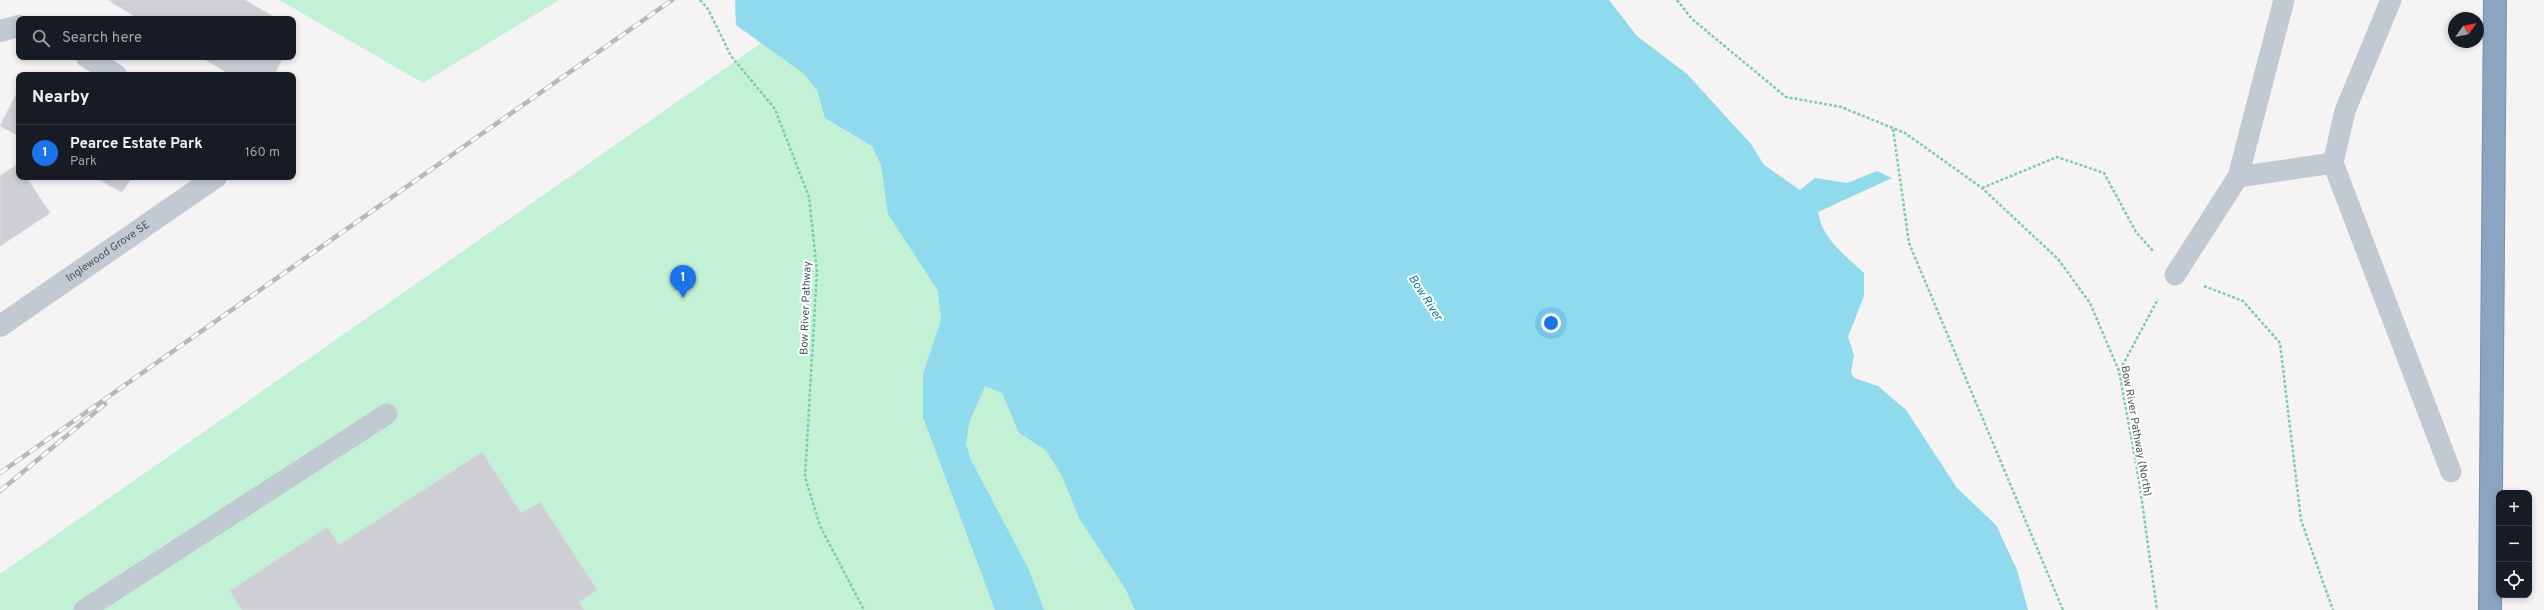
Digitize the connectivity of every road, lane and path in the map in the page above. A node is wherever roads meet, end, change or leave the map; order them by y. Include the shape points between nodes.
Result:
1 (700, 0) edge
2 (1677, 0) edge
3 (2284, 0) edge
4 (2391, 0) edge
5 (2495, 0) edge
6 (16, 27) edge
7 (0, 31) edge
8 (92, 60) edge
9 (111, 72) edge
10 (1893, 128) junction
11 (2332, 164) junction
12 (2238, 177) junction
13 (212, 180) edge
14 (1982, 188) junction
15 (2174, 275) junction
16 (0, 326) edge
17 (2119, 371) junction
18 (387, 414) dead end
19 (2451, 472) dead end
20 (84, 610) edge
21 (864, 610) edge
22 (2063, 610) edge
23 (2157, 610) edge
24 (2333, 610) edge
25 (2490, 610) edge

1 - 21 path, Bow River Pathway via 708,9 731,56 775,109 809,197 817,271 805,477 820,526
2 - 10 path, Bow River Pathway (North) via 1692,19 1786,97 1841,107
3 - 12 lane
4 - 11 lane via 2345,111
5 - 25 highway
6 - 7 street
8 - 9 street
10 - 14 path, Bow River Pathway (North) via 1905,133
10 - 22 path via 1909,243
11 - 12 lane
11 - 19 lane
12 - 15 lane
13 - 16 street, Inglewood Grove SE
14 - 15 path via 2057,157 2104,173 2136,232
14 - 17 path, Bow River Pathway (North) via 2058,259 2090,303
15 - 17 path via 2149,312
15 - 24 path via 2243,301 2280,343 2302,520
17 - 23 path, Bow River Pathway (North) via 2139,480
18 - 20 lane

